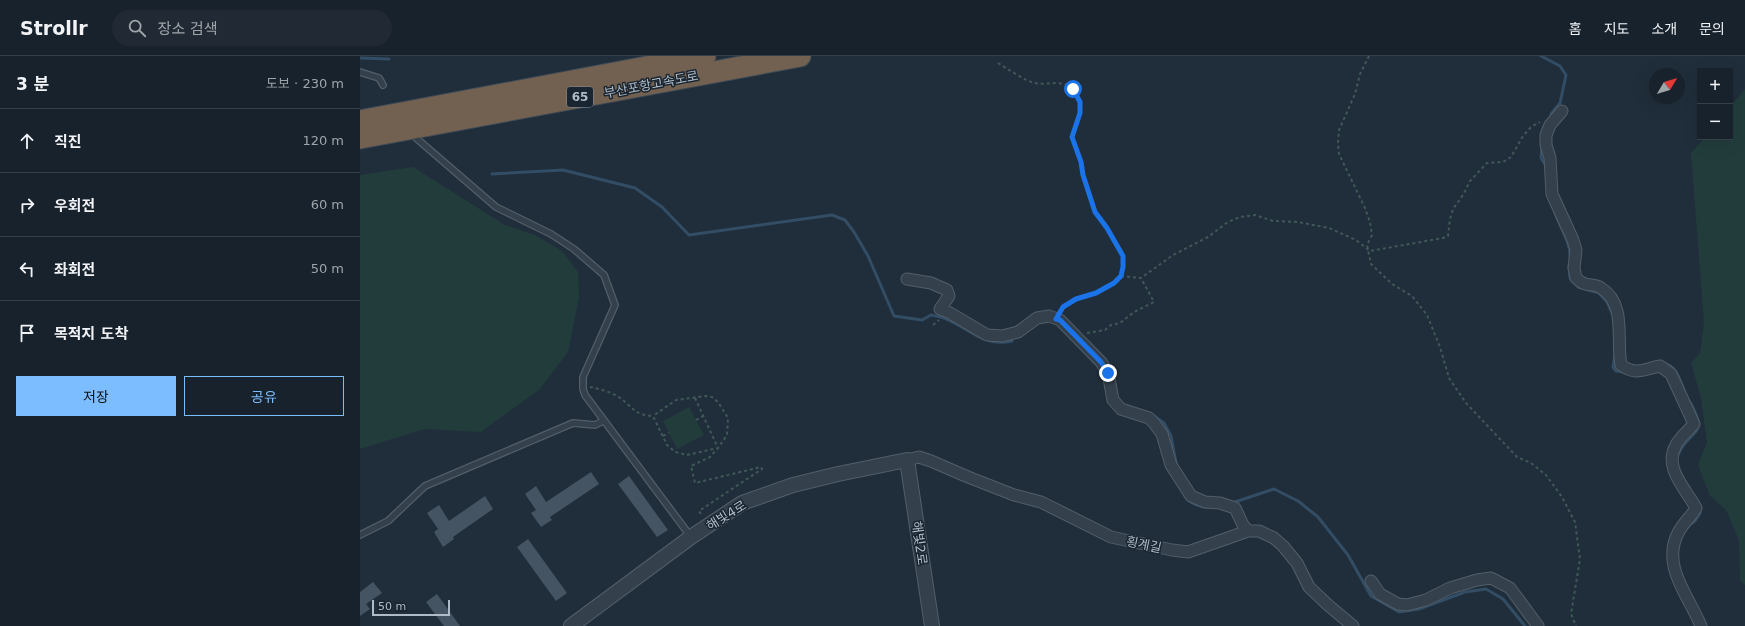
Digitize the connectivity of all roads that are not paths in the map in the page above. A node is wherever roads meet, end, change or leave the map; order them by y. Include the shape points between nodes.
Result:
1 (705, 56) edge
2 (800, 56) edge
3 (360, 72) edge
4 (383, 85) dead end
5 (1559, 115) road end
6 (360, 120) edge
7 (360, 138) edge
8 (416, 138) dead end
9 (907, 278) dead end
10 (603, 420) junction
11 (907, 460) junction
12 (1248, 531) junction
13 (360, 535) edge
14 (691, 537) junction
15 (1371, 581) dead end
16 (570, 626) edge
17 (932, 626) edge
18 (1353, 626) edge
19 (1538, 626) edge
20 (1700, 626) edge

1 - 6 highway, 부산포항고속도로 / 65
2 - 7 highway, 부산포항고속도로 / 65
3 - 4 lane via 379,78
5 - 20 street via 1546,135 1550,158 1550,184 1576,250 1576,278 1583,284 1600,287 1613,302 1618,312 1621,365 1628,370 1639,372 1660,366 1671,374 1694,424 1676,445 1671,458 1676,476 1696,508 1678,532 1673,554 1676,577
8 - 10 lane via 496,207 552,234 574,248 604,275 615,305 583,377 585,395
9 - 12 street via 931,283 947,290 948,296 940,309 987,335 1002,336 1018,332 1037,318 1049,316 1060,320 1101,362 1108,373 1113,400 1121,409 1149,418 1162,434 1171,465 1192,496 1205,502 1235,508 1242,525
10 - 13 lane via 595,425 573,423 424,486 388,521
10 - 14 lane
11 - 12 street, 횡계길 via 918,457 931,461 1001,490 1041,502 1111,537 1172,550 1188,552
11 - 14 street, 해빛4로 via 838,474 764,494 742,503
11 - 17 street, 해빛2로
12 - 18 street via 1259,531 1274,538 1283,546 1297,563 1309,586
14 - 16 street, 해빛4로
15 - 19 street via 1380,594 1398,604 1407,605 1426,600 1450,588 1491,578 1510,588

